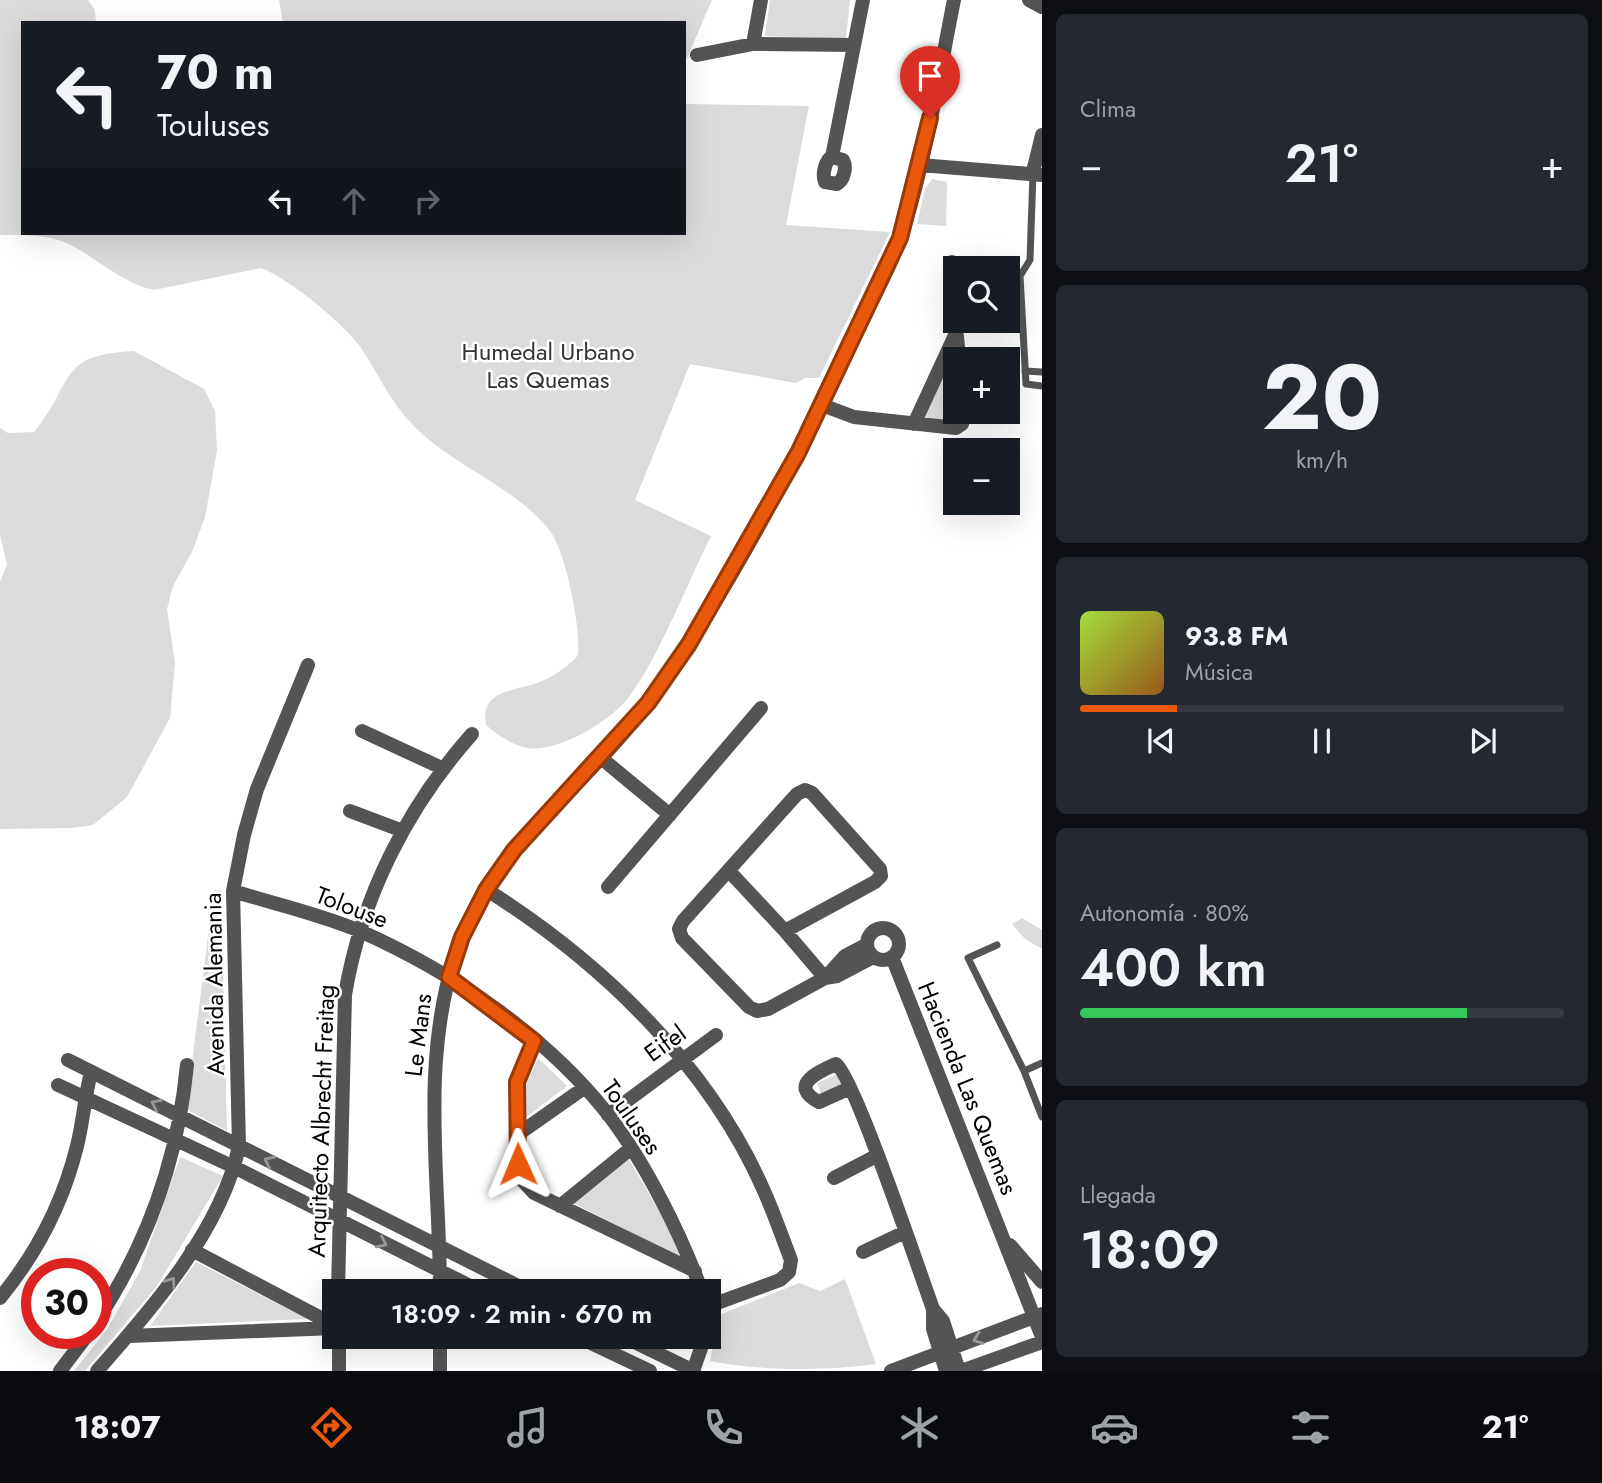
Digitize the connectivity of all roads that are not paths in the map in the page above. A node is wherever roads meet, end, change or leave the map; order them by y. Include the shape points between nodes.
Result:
1 (761, 0) edge
2 (863, 0) edge
3 (954, 0) edge
4 (1029, 0) edge
5 (1042, 7) edge
6 (753, 44) junction
7 (854, 45) junction
8 (697, 55) dead end
9 (1042, 135) edge
10 (832, 156) dead end
11 (920, 165) junction
12 (1037, 174) edge
13 (952, 333) edge
14 (1025, 371) junction
15 (1042, 372) edge
16 (1042, 386) edge
17 (822, 405) junction
18 (914, 424) junction
19 (962, 424) edge
20 (308, 665) dead end
21 (761, 708) dead end
22 (362, 731) dead end
23 (472, 734) dead end
24 (600, 757) junction
25 (442, 768) junction
26 (349, 810) dead end
27 (670, 815) junction
28 (403, 831) junction
29 (729, 871) junction
30 (608, 887) dead end
31 (486, 890) junction
32 (233, 891) junction
33 (359, 930) junction
34 (785, 931) junction
35 (997, 945) dead end
36 (870, 951) junction
37 (892, 957) junction
38 (449, 977) junction
39 (825, 978) junction
40 (716, 1035) dead end
41 (534, 1041) junction
42 (680, 1058) junction
43 (68, 1060) dead end
44 (1042, 1063) edge
45 (187, 1065) dead end
46 (1024, 1071) junction
47 (91, 1072) junction
48 (58, 1086) dead end
49 (584, 1088) junction
50 (850, 1088) dead end
51 (85, 1099) junction
52 (608, 1115) junction
53 (182, 1117) junction
54 (1042, 1117) edge
55 (517, 1135) junction
56 (176, 1141) junction
57 (239, 1146) junction
58 (629, 1149) junction
59 (878, 1155) junction
60 (234, 1167) junction
61 (834, 1178) dead end
62 (339, 1196) junction
63 (561, 1206) junction
64 (338, 1221) junction
65 (905, 1232) junction
66 (1002, 1236) junction
67 (439, 1248) junction
68 (192, 1250) junction
69 (863, 1252) dead end
70 (695, 1271) junction
71 (440, 1272) junction
72 (338, 1279) edge
73 (440, 1279) edge
74 (455, 1279) edge
75 (503, 1279) edge
76 (698, 1279) edge
77 (1042, 1282) edge
78 (112, 1293) edge
79 (0, 1298) edge
80 (721, 1302) edge
81 (1037, 1316) edge
82 (322, 1320) edge
83 (322, 1327) edge
84 (129, 1336) junction
85 (1042, 1336) edge
86 (1042, 1342) edge
87 (77, 1349) edge
88 (339, 1349) edge
89 (440, 1349) edge
90 (603, 1349) edge
91 (648, 1349) edge
92 (701, 1349) edge
93 (946, 1351) junction
94 (60, 1371) edge
95 (97, 1371) edge
96 (340, 1371) edge
97 (440, 1371) edge
98 (650, 1371) edge
99 (693, 1371) edge
100 (891, 1371) edge
101 (946, 1371) edge
102 (960, 1371) edge

1 - 6 street
2 - 7 street
3 - 11 street, Le Mans
4 - 5 street
6 - 7 street
6 - 8 street
7 - 10 street
9 - 12 street
11 - 12 street
11 - 17 street, Le Mans via 896,248
12 - 14 lane via 1030,260 1020,276
13 - 18 street
14 - 15 lane
14 - 16 lane via 1026,384
17 - 18 street via 846,416
17 - 24 street, Le Mans via 689,644 648,703
18 - 19 street via 956,428
20 - 32 street, Avenida Alemania via 257,789
21 - 27 street
22 - 25 street
23 - 25 street, Arquitecto Albrecht Freitag
24 - 27 street
24 - 31 street, Le Mans via 514,850
25 - 28 street, Arquitecto Albrecht Freitag
26 - 28 street
27 - 30 street
28 - 33 street, Arquitecto Albrecht Freitag
29 - 34 street
29 - 34 street via 797,794 804,790 812,793 880,869 881,876
29 - 39 street via 683,920 682,938 757,1011
31 - 38 street, Le Mans via 462,937
31 - 42 street via 595,969
32 - 33 street, Tolouse
32 - 57 street, Avenida Alemania
33 - 38 street, Tolouse
33 - 62 street, Arquitecto Albrecht Freitag via 345,995
34 - 39 street
35 - 46 lane via 968,958
36 - 37 street, Hacienda Las Quemas via 879,960
36 - 37 street, Hacienda Las Quemas via 871,932 884,927 899,939
36 - 39 street via 845,956
37 - 66 street, Hacienda Las Quemas
38 - 41 street, Touluses
38 - 67 street, Le Mans via 439,1016 435,1062
40 - 42 street, Eifel
41 - 49 street, Touluses
41 - 55 street via 517,1082
42 - 52 street, Eifel
42 - 80 street via 749,1162 791,1260 789,1272 780,1280
43 - 47 street
44 - 46 lane
45 - 53 street, Avenida Alemania
46 - 54 lane
47 - 51 street
53 -> 47 street
48 - 51 street
49 - 52 street, Touluses
49 - 55 street
50 - 59 street
51 - 56 street
51 - 79 street via 72,1165 57,1207 37,1247
52 - 58 street, Touluses
53 - 56 street, Avenida Alemania
53 - 57 street
55 - 63 street via 523,1181 534,1193
56 - 60 street
56 - 78 street via 145,1232
57 - 60 street, Avenida Alemania
62 -> 57 street
58 - 63 street
58 - 70 street, Touluses via 665,1206
59 - 61 street
59 - 65 street
60 - 64 street
60 - 68 street
62 - 64 street, Arquitecto Albrecht Freitag
62 - 67 street
63 - 70 street
64 -> 71 street
64 - 72 street, Arquitecto Albrecht Freitag
65 - 69 street
65 - 93 street via 933,1309 943,1321
66 - 77 street
66 - 81 street, Hacienda Las Quemas
67 - 71 street, Le Mans
67 - 75 street
68 - 82 street
84 -> 68 street
70 - 76 street, Touluses
71 - 73 street, Le Mans
71 - 74 street
81 - 85 street, Hacienda Las Quemas
81 -> 93 street
83 - 84 street
84 - 95 street
86 - 102 street
87 - 94 street
88 - 96 street
89 - 97 street
90 - 98 street
91 - 99 street
92 - 99 street
93 - 100 street
93 - 101 street
93 - 102 street

